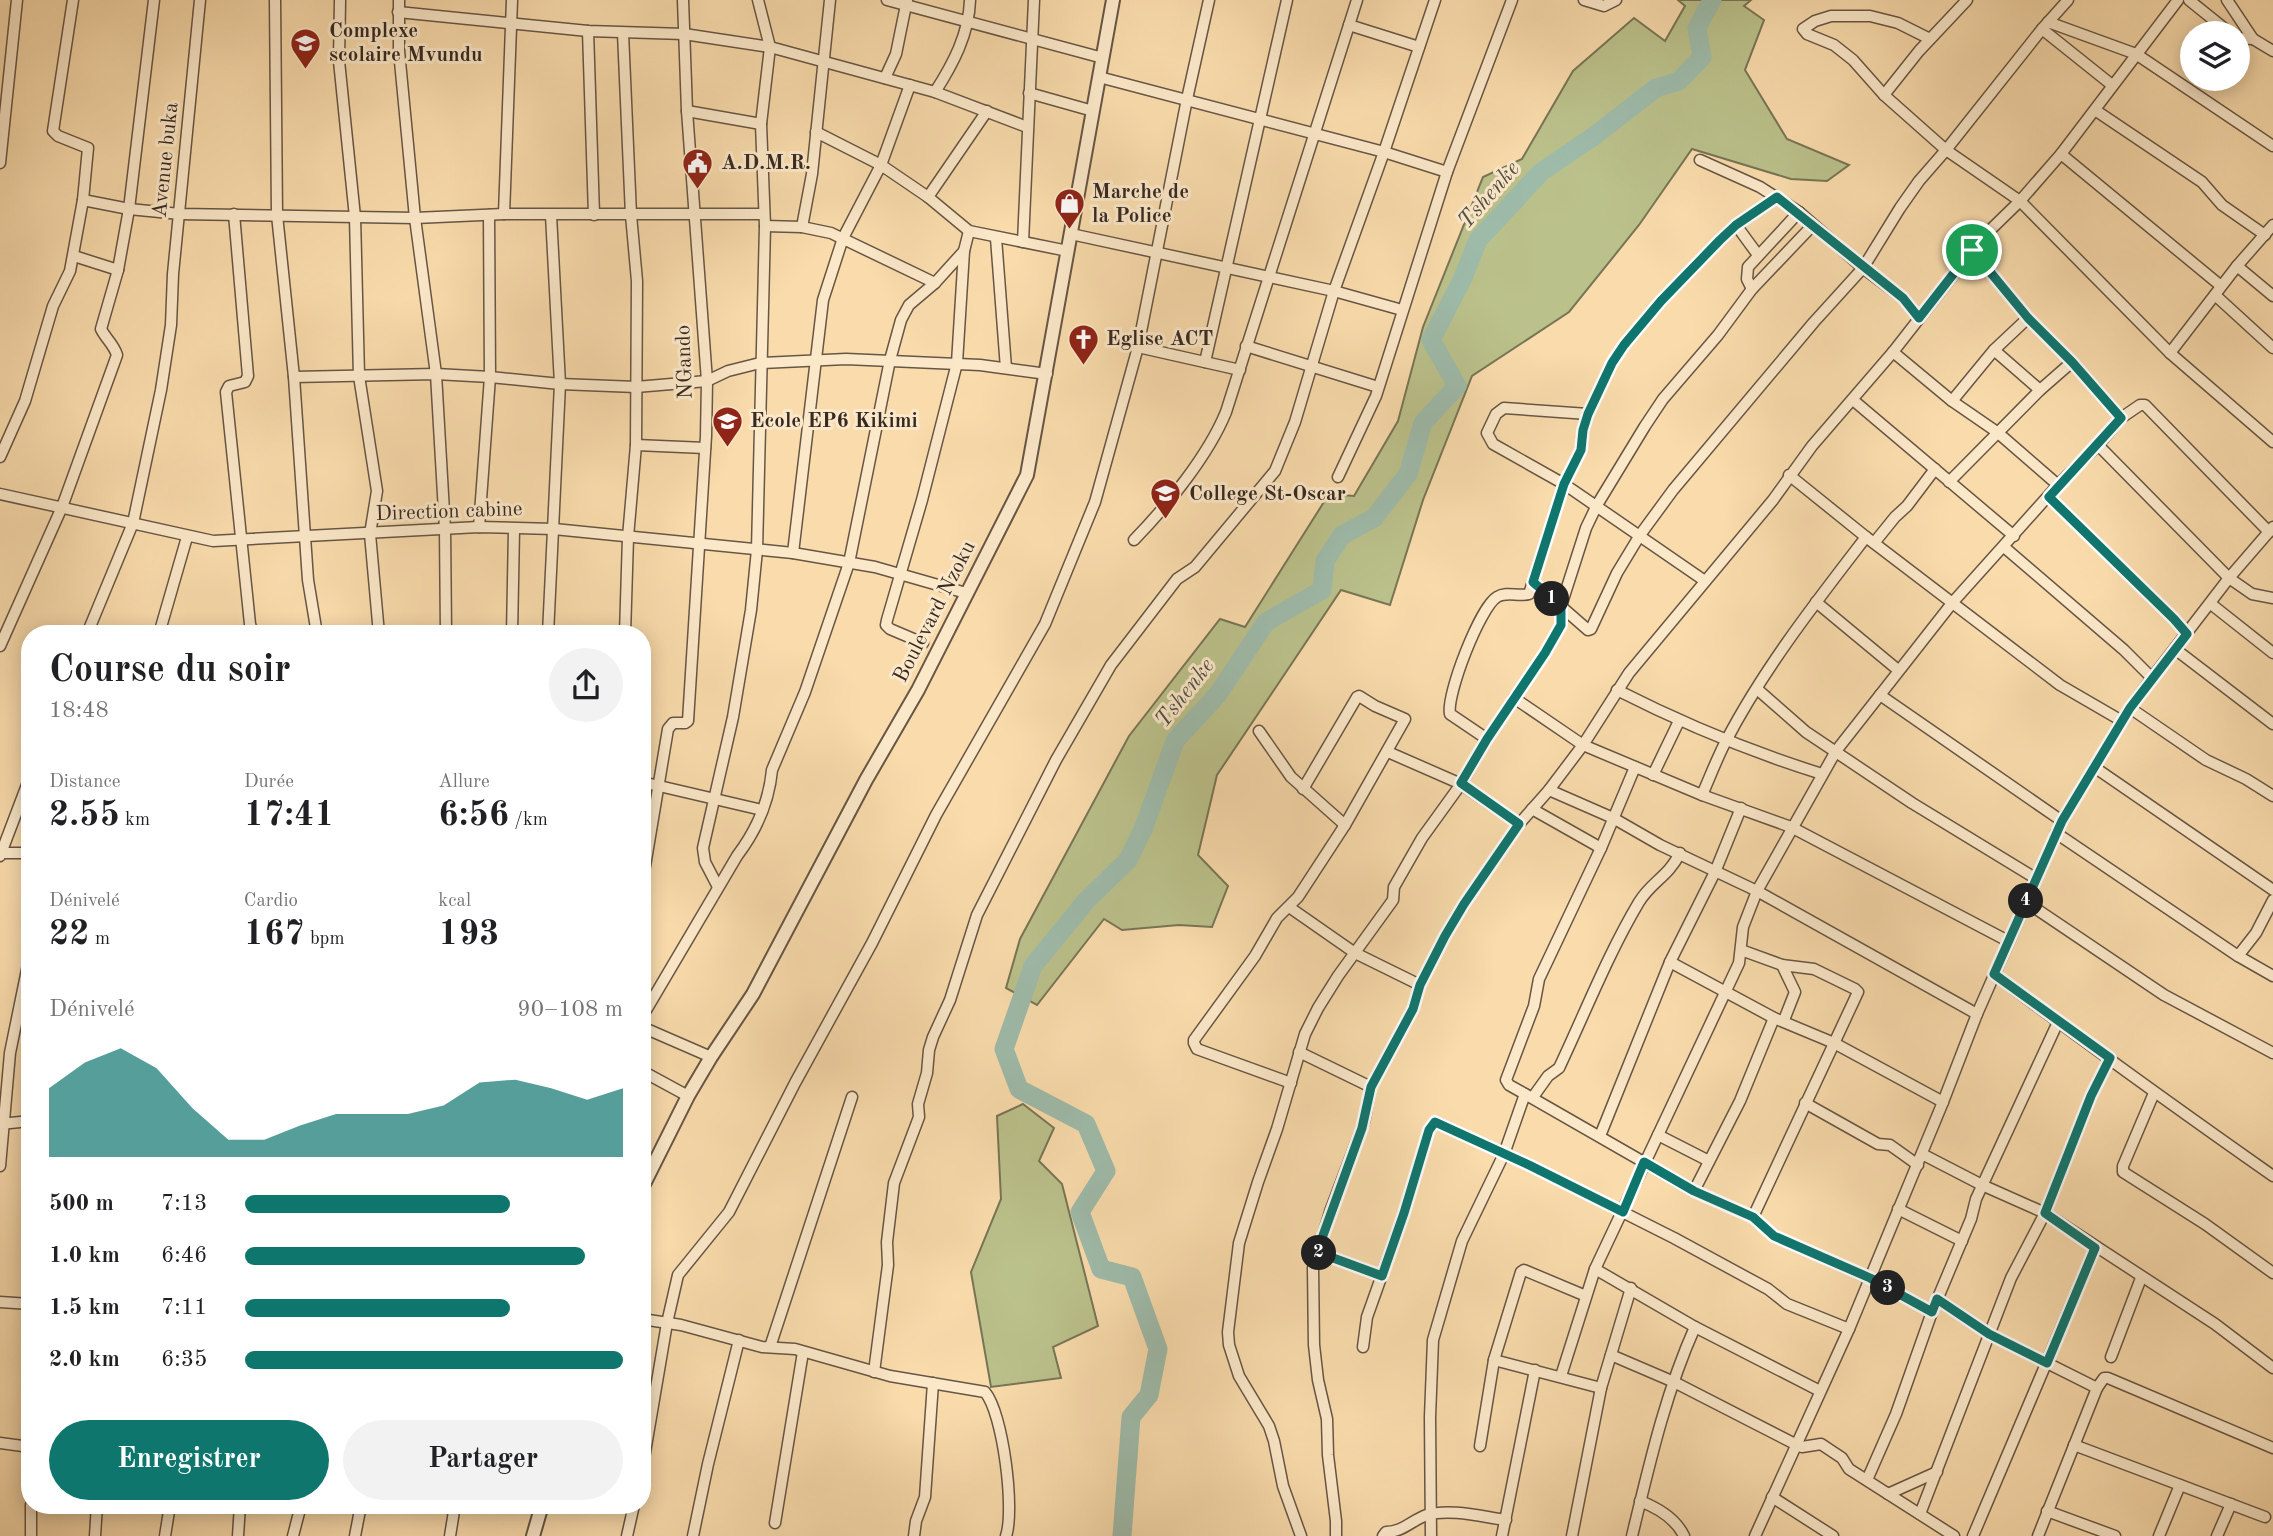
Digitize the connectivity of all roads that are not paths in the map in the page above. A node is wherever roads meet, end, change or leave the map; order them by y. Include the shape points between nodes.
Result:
1 (17, 0) edge
2 (73, 0) edge
3 (154, 0) edge
4 (200, 0) edge
5 (275, 0) edge
6 (340, 0) edge
7 (399, 0) edge
8 (512, 0) edge
9 (682, 0) edge
10 (758, 0) edge
11 (830, 0) edge
12 (887, 0) edge
13 (970, 0) edge
14 (1034, 0) edge
15 (1113, 0) edge
16 (1209, 0) edge
17 (1287, 0) edge
18 (1357, 0) edge
19 (1435, 0) edge
20 (1512, 0) edge
21 (1584, 0) edge
22 (1616, 0) edge
23 (1967, 0) edge
24 (2068, 0) edge
25 (2178, 0) edge
26 (2189, 0) edge
27 (2227, 0) edge
28 (906, 2) edge
29 (398, 12) junction
30 (969, 21) junction
31 (2215, 21) edge
32 (509, 24) junction
33 (1349, 25) junction
34 (2045, 25) junction
35 (588, 31) junction
36 (623, 33) junction
37 (684, 34) junction
38 (1930, 39) junction
39 (2250, 39) edge
40 (2253, 39) junction
41 (1032, 40) junction
42 (770, 47) junction
43 (1419, 47) junction
44 (2273, 51) edge
45 (2136, 54) junction
46 (1103, 58) junction
47 (823, 61) junction
48 (1099, 77) junction
49 (885, 78) junction
50 (909, 85) junction
51 (2112, 85) junction
52 (935, 92) junction
53 (1029, 93) junction
54 (1884, 95) junction
55 (1187, 99) junction
56 (2095, 110) junction
57 (687, 111) junction
58 (987, 111) junction
59 (1093, 111) junction
60 (1260, 119) junction
61 (761, 124) junction
62 (1027, 127) junction
63 (816, 132) junction
64 (1315, 134) junction
65 (2273, 146) edge
66 (1946, 150) junction
67 (1384, 152) junction
68 (2061, 154) junction
69 (1700, 160) dead end
70 (0, 163) edge
71 (881, 165) junction
72 (1447, 172) junction
73 (929, 197) junction
74 (1777, 197) junction
75 (83, 200) junction
76 (2020, 201) junction
77 (129, 209) junction
78 (1799, 212) junction
79 (180, 214) junction
80 (234, 214) junction
81 (504, 214) junction
82 (694, 214) junction
83 (764, 214) junction
84 (277, 215) junction
85 (489, 215) junction
86 (551, 215) junction
87 (594, 215) junction
88 (631, 215) junction
89 (355, 217) junction
90 (415, 218) junction
91 (1736, 225) junction
92 (2273, 225) edge
93 (765, 226) junction
94 (1812, 226) junction
95 (802, 227) junction
96 (969, 231) junction
97 (1071, 234) junction
98 (2265, 235) junction
99 (844, 238) junction
100 (996, 238) junction
101 (1023, 242) junction
102 (1972, 250) junction
103 (964, 251) junction
104 (1068, 251) junction
105 (1157, 252) junction
106 (1758, 255) junction
107 (75, 256) junction
108 (2237, 266) junction
109 (1226, 268) junction
110 (1863, 268) junction
111 (118, 270) junction
112 (1268, 278) junction
113 (936, 283) junction
114 (1752, 289) junction
115 (2218, 290) junction
116 (1334, 292) junction
117 (2273, 296) edge
118 (1402, 310) junction
119 (1919, 318) junction
120 (2028, 318) junction
121 (1246, 346) junction
122 (1138, 347) junction
123 (2273, 348) edge
124 (1994, 350) junction
125 (1893, 352) junction
126 (2169, 353) junction
127 (817, 359) junction
128 (890, 360) junction
129 (1205, 362) junction
130 (2072, 362) junction
131 (761, 363) junction
132 (957, 363) junction
133 (1006, 368) junction
134 (1312, 368) junction
135 (1240, 370) junction
136 (436, 374) junction
137 (1047, 374) junction
138 (359, 376) junction
139 (294, 377) junction
140 (490, 377) junction
141 (707, 381) junction
142 (560, 384) junction
143 (636, 387) junction
144 (1378, 387) junction
145 (2040, 390) junction
146 (1853, 400) junction
147 (1952, 401) junction
148 (1588, 414) junction
149 (2121, 418) junction
150 (1997, 432) junction
151 (2273, 442) edge
152 (636, 445) junction
153 (2098, 445) junction
154 (705, 448) junction
155 (0, 457) edge
156 (1935, 469) junction
157 (1789, 475) junction
158 (1338, 477) dead end
159 (1949, 482) junction
160 (1564, 484) junction
161 (2058, 485) junction
162 (0, 494) edge
163 (2049, 497) junction
164 (1597, 505) junction
165 (62, 507) junction
166 (132, 523) junction
167 (479, 527) junction
168 (445, 528) junction
169 (514, 529) junction
170 (554, 529) junction
171 (2271, 530) edge
172 (370, 534) junction
173 (1640, 535) junction
174 (2014, 536) junction
175 (187, 537) junction
176 (306, 537) junction
177 (628, 537) junction
178 (1135, 540) dead end
179 (1870, 540) junction
180 (241, 541) junction
181 (699, 545) junction
182 (2004, 547) junction
183 (757, 550) junction
184 (793, 553) junction
185 (849, 563) junction
186 (900, 575) junction
187 (2229, 578) junction
188 (1706, 581) junction
189 (1533, 582) junction
190 (966, 593) junction
191 (2273, 598) edge
192 (1815, 602) junction
193 (1953, 602) junction
194 (2211, 604) junction
195 (1561, 606) junction
196 (90, 625) edge
197 (162, 625) edge
198 (252, 625) edge
199 (316, 625) edge
200 (378, 625) edge
201 (446, 625) edge
202 (512, 625) edge
203 (549, 625) edge
204 (625, 625) edge
205 (2187, 634) junction
206 (923, 643) dead end
207 (0, 646) edge
208 (2175, 649) junction
209 (2273, 653) edge
210 (1898, 670) junction
211 (2152, 678) junction
212 (1757, 689) junction
213 (1617, 690) junction
214 (1880, 695) junction
215 (1514, 698) junction
216 (2130, 708) junction
217 (1679, 721) junction
218 (2122, 721) junction
219 (2273, 724) edge
220 (1259, 731) dead end
221 (1487, 739) junction
222 (1726, 741) junction
223 (1583, 745) junction
224 (1836, 751) junction
225 (1388, 752) junction
226 (1635, 767) junction
227 (2094, 767) junction
228 (1822, 774) junction
229 (1653, 775) junction
230 (1461, 783) junction
231 (651, 784) edge
232 (659, 786) junction
233 (1303, 789) junction
234 (1549, 790) junction
235 (1702, 795) junction
236 (2273, 796) edge
237 (714, 799) junction
238 (21, 800) edge
239 (1741, 808) junction
240 (1532, 809) junction
241 (762, 810) junction
242 (1613, 818) junction
243 (2062, 821) junction
244 (1519, 824) junction
245 (1345, 825) junction
246 (1791, 827) junction
247 (651, 832) edge
248 (2056, 833) junction
249 (1601, 848) junction
250 (21, 853) edge
251 (1680, 853) junction
252 (0, 854) edge
253 (1715, 872) junction
254 (2035, 878) junction
255 (718, 887) junction
256 (2273, 890) edge
257 (1756, 891) junction
258 (2273, 900) edge
259 (2026, 902) junction
260 (1289, 907) junction
261 (2008, 941) junction
262 (1741, 950) junction
263 (1355, 953) junction
264 (2238, 956) junction
265 (1670, 962) junction
266 (1782, 965) junction
267 (1994, 974) junction
268 (2273, 976) edge
269 (1420, 985) junction
270 (1726, 991) junction
271 (21, 999) edge
272 (651, 1002) edge
273 (1977, 1014) junction
274 (1779, 1019) junction
275 (2058, 1022) junction
276 (651, 1031) edge
277 (1834, 1043) junction
278 (1299, 1052) junction
279 (2273, 1053) edge
280 (710, 1057) junction
281 (2110, 1058) junction
282 (651, 1076) edge
283 (1291, 1083) junction
284 (1371, 1087) junction
285 (2154, 1093) junction
286 (1529, 1095) junction
287 (688, 1097) junction
288 (852, 1097) dead end
289 (1943, 1102) junction
290 (1805, 1103) junction
291 (21, 1122) edge
292 (2, 1124) edge
293 (1658, 1135) junction
294 (1600, 1136) junction
295 (1504, 1154) junction
296 (1922, 1154) junction
297 (1709, 1161) junction
298 (1644, 1162) junction
299 (1918, 1165) junction
300 (0, 1166) edge
301 (651, 1170) edge
302 (2273, 1176) edge
303 (1972, 1180) junction
304 (1982, 1185) junction
305 (1694, 1191) junction
306 (1976, 1199) junction
307 (1899, 1209) junction
308 (1623, 1212) junction
309 (2045, 1213) junction
310 (1753, 1217) junction
311 (1962, 1241) junction
312 (2095, 1248) junction
313 (1317, 1252) junction
314 (1595, 1269) junction
315 (2273, 1273) edge
316 (1382, 1276) junction
317 (1870, 1278) junction
318 (2141, 1278) junction
319 (1631, 1288) junction
320 (1586, 1296) junction
321 (1937, 1299) junction
322 (0, 1302) edge
323 (21, 1303) edge
324 (1932, 1312) junction
325 (651, 1320) edge
326 (667, 1323) junction
327 (1695, 1327) junction
328 (1849, 1329) junction
329 (1989, 1334) junction
330 (739, 1340) junction
331 (770, 1347) junction
332 (1363, 1347) dead end
333 (803, 1352) junction
334 (1611, 1355) junction
335 (2111, 1357) dead end
336 (1494, 1360) junction
337 (2047, 1363) junction
338 (2273, 1368) edge
339 (1535, 1370) junction
340 (874, 1372) junction
341 (1561, 1376) junction
342 (1674, 1382) junction
343 (933, 1383) junction
344 (1601, 1388) junction
345 (2097, 1388) junction
346 (1820, 1391) junction
347 (651, 1417) edge
348 (0, 1443) edge
349 (1797, 1445) junction
350 (2074, 1445) junction
351 (21, 1446) edge
352 (1480, 1446) dead end
353 (2273, 1448) edge
354 (1937, 1472) junction
355 (1867, 1480) junction
356 (2180, 1485) junction
357 (1888, 1494) junction
358 (1772, 1497) junction
359 (1640, 1501) junction
360 (2231, 1504) junction
361 (2047, 1511) junction
362 (31, 1514) edge
363 (96, 1514) edge
364 (169, 1514) edge
365 (239, 1514) edge
366 (299, 1514) edge
367 (359, 1514) edge
368 (454, 1514) edge
369 (539, 1514) edge
370 (632, 1514) edge
371 (1430, 1514) junction
372 (1920, 1514) junction
373 (2265, 1517) dead end
374 (1506, 1520) junction
375 (775, 1523) dead end
376 (31, 1536) edge
377 (95, 1536) edge
378 (165, 1536) edge
379 (238, 1536) edge
380 (293, 1536) edge
381 (355, 1536) edge
382 (450, 1536) edge
383 (533, 1536) edge
384 (626, 1536) edge
385 (693, 1536) edge
386 (914, 1536) edge
387 (1006, 1536) edge
388 (1301, 1536) edge
389 (1336, 1536) edge
390 (1383, 1536) edge
391 (1431, 1536) edge
392 (1502, 1536) edge
393 (1572, 1536) edge
394 (1632, 1536) edge
395 (1684, 1536) edge
396 (1755, 1536) edge
397 (1833, 1536) edge
398 (1954, 1536) edge
399 (1973, 1536) edge
400 (2038, 1536) edge
401 (2115, 1536) edge
402 (2159, 1536) edge
403 (2217, 1536) edge

1 - 70 street
2 - 75 street via 53,131 88,148
3 - 77 street
4 - 79 street, Avenue buka
5 - 84 street
6 - 89 street via 340,61
7 - 29 street
8 - 32 street
9 - 37 street, NGando
10 - 42 street
11 - 47 street
12 - 28 street
13 - 30 street
14 - 41 street
15 - 46 street, Boulevard Nzoku
16 - 55 street
17 - 60 street
18 - 33 street
19 - 43 street
20 - 72 street
21 - 22 street via 1604,6
23 - 38 street
24 - 34 street
25 - 45 street
26 - 31 street
27 - 40 street
28 - 30 street
28 - 49 street via 896,54
29 - 32 street
29 - 90 street
30 - 41 street
30 - 52 street
32 - 35 street
32 - 81 street
33 - 43 street
33 - 64 street
34 - 45 street
34 - 51 street
34 - 66 street
35 - 36 street
35 - 87 street
36 - 37 street
36 - 88 street
37 - 42 street
37 - 57 street, NGando
38 - 54 street
38 - 54 street via 1870,16 1831,16 1803,29 1853,60
39 - 40 street
40 - 44 street
41 - 46 street
41 - 53 street
42 - 47 street
42 - 61 street
43 - 67 street
45 - 51 street
45 - 65 street
46 - 48 street, Boulevard Nzoku
47 - 49 street
47 - 63 street
48 - 55 street
48 - 59 street, Boulevard Nzoku
49 - 50 street
50 - 52 street
50 - 71 street
51 - 56 street
52 - 58 street
53 - 59 street
53 - 62 street
54 - 66 street
55 - 60 street
55 - 105 street
56 - 68 street
56 - 98 street via 2202,182 2222,205
57 - 61 street
57 - 82 street, NGando
58 - 62 street
58 - 73 street
59 - 97 street, Boulevard Nzoku
60 - 64 street
60 - 109 street
61 - 83 street
62 - 101 street
63 - 71 street
63 - 95 street
64 - 67 street
64 - 112 street
66 - 76 street
66 - 110 street via 1911,192
67 - 72 street
67 - 116 street
68 - 76 street
68 - 115 street
69 - 74 street
71 - 73 street
71 - 99 street
72 - 118 street
73 - 96 street
74 - 78 street
74 - 91 street
75 - 77 street
75 - 107 street
76 - 102 street
76 - 126 street
77 - 79 street
77 - 111 street
78 - 94 street
78 - 106 street
79 - 80 street
79 - 166 street, Avenue buka via 161,390
80 - 84 street
80 - 180 street via 248,376 245,382 229,386 226,393
81 - 85 street
81 - 86 street
82 - 83 street
82 - 88 street
82 - 141 street, NGando
83 - 93 street
84 - 89 street
84 - 139 street
85 - 90 street
85 - 140 street
86 - 87 street
86 - 142 street
87 - 88 street
88 - 143 street via 637,281
89 - 90 street
89 - 138 street
90 - 136 street
91 - 106 street
91 - 148 street via 1624,345
92 - 98 street
93 - 95 street
93 - 131 street
94 - 110 street
94 - 114 street
95 - 99 street
96 - 100 street
96 - 103 street
97 - 104 street, Boulevard Nzoku
97 - 105 street
98 - 108 street
99 - 113 street
99 - 127 street via 823,300
100 - 101 street
100 - 133 street
101 - 104 street
102 - 119 street
102 - 120 street
103 - 113 street
103 - 132 street
104 - 137 street, Boulevard Nzoku
105 - 109 street
105 - 122 street
106 - 114 street via 1745,273
107 - 111 street
107 - 155 street via 53,306 25,401
108 - 115 street
108 - 117 street
109 - 112 street
109 - 129 street
110 - 119 street via 1903,298
110 - 173 street via 1713,441
111 - 165 street via 101,329 117,355
112 - 116 street
112 - 121 street
113 - 128 street via 905,311
114 - 164 street via 1659,404
115 - 123 street
115 - 126 street
116 - 118 street
116 - 134 street
118 - 144 street
119 - 125 street
120 - 124 street
120 - 130 street
121 - 134 street
121 - 135 street
122 - 129 street
122 - 326 street via 1099,492 1045,624 936,815 729,1212 678,1275
124 - 145 street
124 - 147 street
125 - 146 street
125 - 147 street
126 - 151 street
127 - 128 street
127 - 131 street
127 - 184 street
128 - 132 street
128 - 185 street
129 - 135 street
130 - 145 street
130 - 149 street
131 - 141 street
131 - 183 street
132 - 133 street
132 - 186 street
133 - 137 street
134 - 144 street
134 - 340 street via 1274,473 1195,567 1177,579 1111,665 1056,760 977,915 929,1051 919,1117 894,1183
135 - 178 street via 1212,442 1160,514
136 - 138 street
136 - 140 street
136 - 168 street
137 - 190 street, Boulevard Nzoku via 1027,475
138 - 139 street
138 - 172 street via 377,491
139 - 176 street
140 - 142 street
140 - 167 street
141 - 143 street
141 - 154 street, NGando
142 - 143 street
142 - 170 street
143 - 152 street
144 - 158 street
145 - 150 street
146 - 156 street
146 - 157 street
147 - 150 street
148 - 160 street via 1581,450
148 - 160 street via 1504,408 1487,433 1493,444
149 - 153 street
149 - 171 street via 2145,405
150 - 159 street
150 - 161 street
152 - 154 street
152 - 177 street
153 - 161 street
153 - 187 street
154 - 181 street, NGando
156 - 159 street
156 - 179 street via 1907,506
157 - 179 street
157 - 188 street
159 - 174 street
160 - 164 street
160 - 189 street
161 - 163 street
162 - 165 street, Direction cabine
163 - 174 street
163 - 205 street
164 - 173 street
164 - 195 street via 1577,550
165 - 166 street, Direction cabine
165 - 207 street
166 - 175 street, Direction cabine
166 - 196 street, Avenue buka
167 - 168 street, Direction cabine
167 - 169 street, Direction cabine
168 - 172 street, Direction cabine
168 - 201 street
169 - 170 street, Direction cabine
169 - 202 street
170 - 177 street, Direction cabine
170 - 203 street
171 - 187 street
172 - 176 street, Direction cabine
172 - 200 street
173 - 188 street
173 - 195 street via 1591,629
174 - 182 street
175 - 180 street, Direction cabine
175 - 197 street
176 - 180 street, Direction cabine
176 - 199 street
177 - 181 street, Direction cabine
177 - 204 street
179 - 192 street
179 - 193 street
180 - 198 street
181 - 183 street, Direction cabine
181 - 232 street, NGando via 687,722 673,723 668,729
182 - 193 street
182 - 211 street
183 - 184 street, Direction cabine
183 - 237 street via 733,717
184 - 185 street, Direction cabine
185 - 186 street, Direction cabine
185 - 241 street via 772,770
186 - 190 street, Direction cabine
186 - 206 street via 886,625
187 - 191 street via 2255,596
187 - 194 street
188 - 213 street
189 - 195 street
189 - 221 street via 1529,594 1504,594 1489,604 1453,692 1450,714
190 - 280 street, Boulevard Nzoku via 753,994
192 - 210 street
192 - 212 street
193 - 210 street
193 - 218 street via 2060,685
194 - 205 street
194 - 209 street
195 - 215 street via 1561,625
205 - 208 street
208 - 211 street
208 - 219 street
210 - 214 street
211 - 216 street
212 - 222 street
212 - 224 street via 1792,722
213 - 217 street
213 - 223 street
214 - 224 street
214 - 243 street
215 - 221 street
215 - 223 street
216 - 218 street
216 - 236 street via 2206,760
217 - 222 street
217 - 229 street
218 - 227 street
220 - 233 street
221 - 230 street
222 - 228 street
222 - 235 street
223 - 226 street
223 - 234 street
224 - 228 street
224 - 254 street
225 - 230 street
225 - 233 street via 1405,719 1359,696
225 - 245 street
226 - 229 street
226 - 242 street
227 - 243 street
227 - 256 street
228 - 246 street
229 - 235 street
230 - 244 street
230 - 263 street via 1422,838 1394,887 1393,900
231 - 232 street
232 - 237 street
232 - 247 street
233 - 245 street
234 - 240 street
234 - 242 street
235 - 239 street
237 - 241 street
237 - 255 street via 703,852
238 - 252 street
239 - 246 street
239 - 253 street
240 - 244 street
240 - 249 street
241 - 255 street via 754,832
242 - 249 street
242 - 251 street
243 - 248 street
244 - 269 street via 1464,904
245 - 260 street
246 - 257 street
246 - 261 street
248 - 254 street
248 - 264 street
249 - 286 street via 1539,979 1534,1006 1506,1080
250 - 252 street
251 - 253 street
251 - 286 street via 1671,870 1641,899 1622,932 1559,1068
253 - 257 street
253 - 265 street
254 - 259 street
255 - 272 street
257 - 262 street via 1743,927
257 - 273 street
258 - 264 street
259 - 261 street
259 - 279 street via 2164,995
260 - 263 street
260 - 283 street via 1277,918 1194,1043 1198,1049
261 - 267 street
262 - 266 street
262 - 270 street
263 - 269 street
263 - 278 street via 1318,1008
264 - 268 street
265 - 270 street
265 - 294 street
266 - 274 street via 1796,992
266 - 277 street via 1814,969 1858,991
267 - 273 street
267 - 275 street
269 - 284 street via 1413,1009
270 - 274 street
270 - 293 street
271 - 292 street
273 - 289 street
274 - 277 street
274 - 297 street
275 - 281 street
275 - 304 street
276 - 280 street
277 - 289 street
277 - 290 street
278 - 283 street
278 - 284 street
280 - 287 street, Boulevard Nzoku
281 - 285 street
281 - 309 street
282 - 287 street
283 - 388 street via 1239,1242 1229,1345 1243,1385 1269,1426
284 - 313 street via 1362,1128
285 - 302 street
285 - 315 street via 2123,1172
286 - 294 street
286 - 295 street
287 - 301 street, Boulevard Nzoku
288 - 331 street
289 - 296 street
290 - 299 street via 1878,1144 1890,1145
290 - 310 street
291 - 292 street
292 - 300 street
293 - 297 street
293 - 298 street
294 - 298 street
295 - 308 street
295 - 316 street via 1441,1123 1433,1124
295 - 371 street via 1462,1241 1433,1340
296 - 299 street
296 - 303 street
297 - 305 street
298 - 305 street
298 - 308 street
299 - 307 street
303 - 304 street
303 - 306 street
304 - 306 street
304 - 309 street
305 - 310 street
306 - 311 street
307 - 311 street
307 - 317 street
308 - 314 street
308 - 328 street via 1768,1289 1787,1304
309 - 312 street
309 - 329 street via 2011,1278
310 - 317 street via 1774,1236
311 - 321 street
312 - 318 street
312 - 337 street
313 - 316 street
313 - 389 street via 1312,1285 1314,1345 1327,1419
314 - 319 street
314 - 320 street
316 - 332 street via 1367,1317
317 - 324 street
317 - 328 street
318 - 335 street
318 - 338 street via 2215,1324
319 - 327 street
319 - 334 street
320 - 336 street via 1521,1272
320 - 341 street
321 - 324 street
321 - 329 street
322 - 323 street
324 - 355 street
325 - 326 street
326 - 330 street
326 - 347 street
327 - 342 street
327 - 346 street
328 - 346 street
329 - 337 street
329 - 354 street
330 - 331 street
330 - 385 street
331 - 333 street
333 - 340 street
333 - 375 street
334 - 342 street
334 - 344 street
336 - 339 street
336 - 352 street
337 - 345 street
337 - 399 street
339 - 341 street
339 - 374 street
340 - 343 street
341 - 344 street
342 - 349 street
342 - 359 street
343 - 386 street via 925,1497
343 - 387 street via 973,1388 990,1398 998,1420 1008,1489
344 - 393 street
345 - 350 street
345 - 353 street via 2108,1378
346 - 349 street
348 - 351 street
349 - 355 street via 1821,1444
349 - 358 street
350 - 356 street
350 - 361 street
354 - 357 street
354 - 372 street
355 - 357 street
356 - 360 street
356 - 402 street
357 - 372 street
358 - 396 street
358 - 397 street
359 - 394 street
359 - 395 street via 1662,1511
360 - 373 street
360 - 403 street
361 - 400 street
361 - 401 street
362 - 376 street
363 - 377 street
364 - 378 street
365 - 379 street
366 - 380 street
367 - 381 street
368 - 382 street
369 - 383 street
370 - 384 street
371 - 374 street
371 - 390 street
371 - 391 street
372 - 398 street
374 - 392 street

